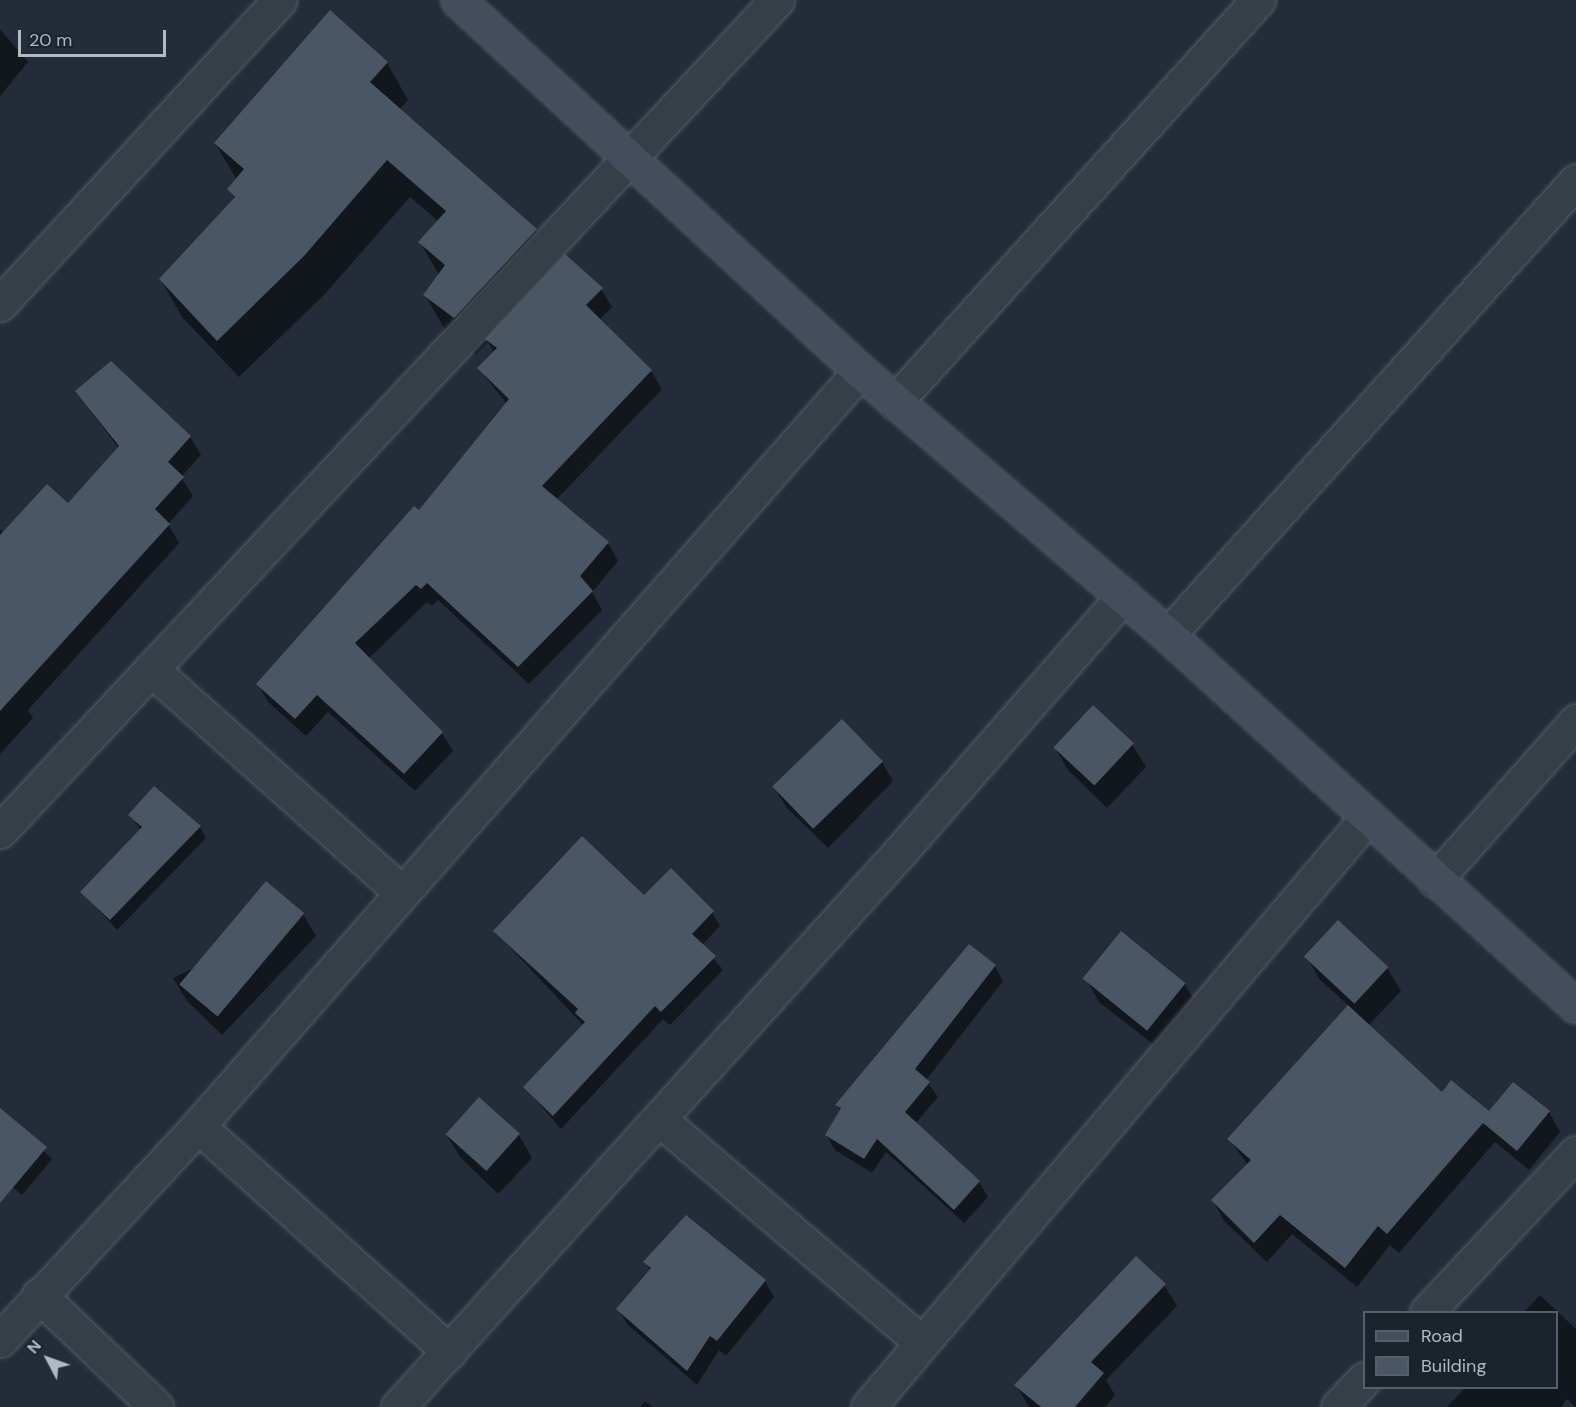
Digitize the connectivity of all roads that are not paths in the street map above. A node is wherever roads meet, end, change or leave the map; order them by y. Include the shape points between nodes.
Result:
1 (280, 0) edge
2 (458, 0) edge
3 (777, 0) edge
4 (1258, 0) edge
5 (632, 161) junction
6 (1576, 181) edge
7 (0, 304) edge
8 (860, 371) junction
9 (896, 402) junction
10 (1123, 596) junction
11 (1168, 635) junction
12 (151, 669) junction
13 (1576, 721) edge
14 (1367, 818) junction
15 (0, 831) edge
16 (1436, 880) junction
17 (400, 891) junction
18 (1576, 1006) edge
19 (659, 1119) junction
20 (198, 1126) junction
21 (1576, 1153) edge
22 (39, 1295) junction
23 (1428, 1311) edge
24 (0, 1340) edge
25 (922, 1343) junction
26 (450, 1352) junction
27 (1363, 1381) edge
28 (156, 1407) edge
29 (398, 1407) edge
30 (868, 1407) edge
31 (1338, 1407) edge

1 - 7 street
2 - 5 street
3 - 5 street
4 - 9 street
5 - 8 street
5 - 12 street
6 - 11 street
8 - 9 street
8 - 17 street
9 - 10 street
10 - 11 street
10 - 19 street
11 - 14 street
12 - 15 street
12 - 17 street
13 - 16 street
14 - 16 street
14 - 25 street
16 - 18 street
17 - 20 street
19 - 25 street
19 - 26 street
20 - 22 street
20 - 26 street
21 - 23 street
22 - 24 street
22 - 28 street
25 - 30 street
26 - 29 street
27 - 31 street

